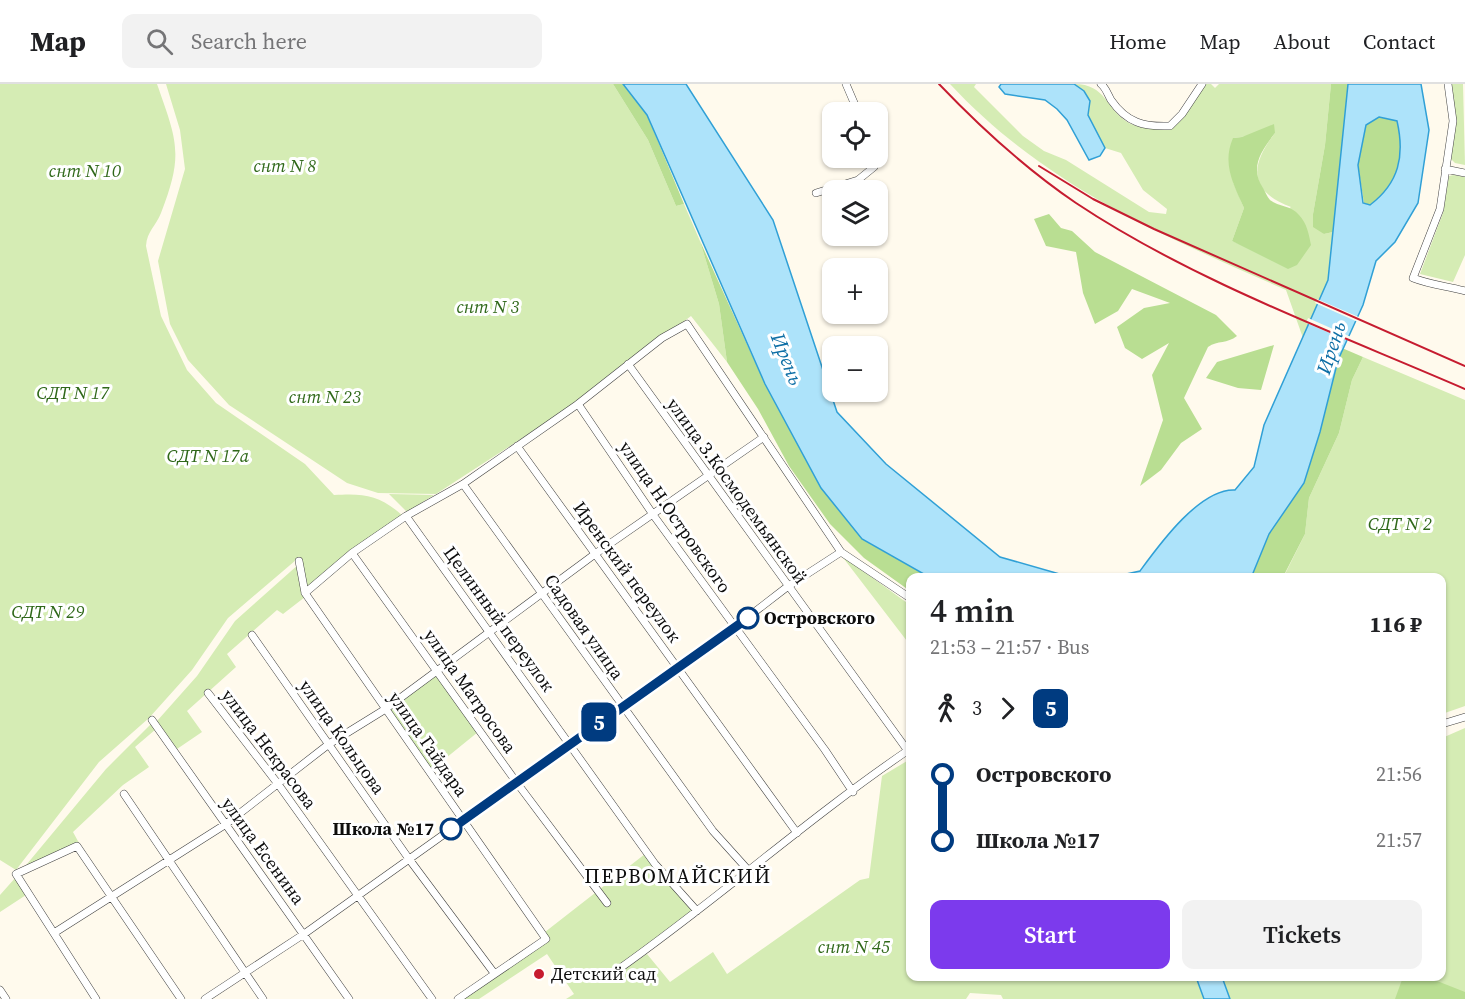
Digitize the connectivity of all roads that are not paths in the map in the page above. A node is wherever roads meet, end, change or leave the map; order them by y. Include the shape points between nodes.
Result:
1 (846, 84) edge
2 (1103, 84) edge
3 (1202, 84) edge
4 (1448, 84) edge
5 (854, 102) edge
6 (873, 168) edge
7 (1444, 169) junction
8 (1465, 173) edge
9 (816, 193) dead end
10 (1465, 291) edge
11 (628, 364) junction
12 (578, 404) junction
13 (764, 437) junction
14 (517, 446) junction
15 (708, 475) junction
16 (463, 484) junction
17 (406, 516) junction
18 (654, 516) junction
19 (841, 552) junction
20 (352, 553) junction
21 (596, 554) junction
22 (299, 561) dead end
23 (787, 587) junction
24 (305, 593) junction
25 (542, 594) junction
26 (906, 595) edge
27 (735, 627) junction
28 (490, 633) junction
29 (252, 635) dead end
30 (677, 667) junction
31 (438, 669) junction
32 (208, 693) dead end
33 (622, 706) junction
34 (384, 710) junction
35 (1465, 717) edge
36 (152, 720) dead end
37 (1446, 723) edge
38 (570, 743) junction
39 (329, 744) junction
40 (906, 746) edge
41 (906, 752) edge
42 (517, 783) junction
43 (278, 784) junction
44 (853, 792) junction
45 (124, 794) dead end
46 (464, 821) junction
47 (226, 824) junction
48 (797, 834) junction
49 (170, 859) junction
50 (409, 859) junction
51 (749, 871) junction
52 (358, 896) junction
53 (111, 897) junction
54 (607, 903) dead end
55 (697, 911) junction
56 (54, 933) junction
57 (304, 934) junction
58 (616, 971) dead end
59 (494, 973) junction
60 (247, 974) junction
61 (0, 990) edge
62 (6, 999) edge
63 (96, 999) edge
64 (181, 999) edge
65 (205, 999) edge
66 (264, 999) edge
67 (349, 999) edge
68 (432, 999) edge
69 (458, 999) edge

1 - 5 street
2 - 3 street via 1121,114 1131,122 1153,127 1170,126
4 - 7 street via 1453,121
6 - 9 street via 858,180
7 - 8 street
7 - 10 street via 1440,209 1413,278 1436,287
11 - 12 street
11 - 13 street via 687,324
11 - 15 street, улица З.Космодемьянской
12 - 14 street
12 - 18 street, улица Н.Островского
13 - 15 street
13 - 19 street
14 - 16 street
14 - 21 street, Иренский переулок
15 - 18 street
15 - 23 street, улица З.Космодемьянской
16 - 17 street
16 - 25 street, Садовая улица
17 - 20 street
17 - 28 street, Целинный переулок
18 - 21 street
18 - 27 street, улица Н.Островского
19 - 23 street
19 - 26 street
20 - 24 street
20 - 31 street, улица Матросова
21 - 25 street
21 - 30 street, Иренский переулок
22 - 24 street, улица Гайдара
23 - 27 street
23 - 40 street, улица З.Космодемьянской
24 - 34 street, улица Гайдара
25 - 28 street
25 - 33 street, Садовая улица
27 - 30 street
27 - 44 street, улица Н.Островского
28 - 31 street
28 - 38 street, Целинный переулок
29 - 39 street, улица Кольцова
30 - 33 street
30 - 48 street, Иренский переулок
31 - 34 street
31 - 42 street, улица Матросова
32 - 43 street, улица Некрасова
33 - 38 street
33 - 51 street, Садовая улица via 713,831
34 - 39 street
34 - 46 street, улица Гайдара
35 - 37 street
36 - 47 street, улица Есенина
38 - 42 street
38 - 55 street, Целинный переулок via 655,864
39 - 43 street
39 - 50 street, улица Кольцова
41 - 44 street
42 - 46 street
42 - 54 street, улица Матросова
43 - 47 street
43 - 52 street, улица Некрасова
44 - 48 street
45 - 49 street
46 - 50 street
46 - 59 street, улица Гайдара via 546,939
47 - 49 street
47 - 57 street, улица Есенина
48 - 51 street
49 - 53 street
49 - 60 street
50 - 52 street
50 - 59 street, улица Кольцова
51 - 55 street
52 - 57 street
52 - 68 street, улица Некрасова
53 - 56 street
53 - 56 street via 78,846 16,874
53 - 64 street
55 - 58 street
56 - 63 street
57 - 60 street
57 - 67 street, улица Есенина
59 - 69 street
60 - 65 street
60 - 66 street
61 - 62 street

